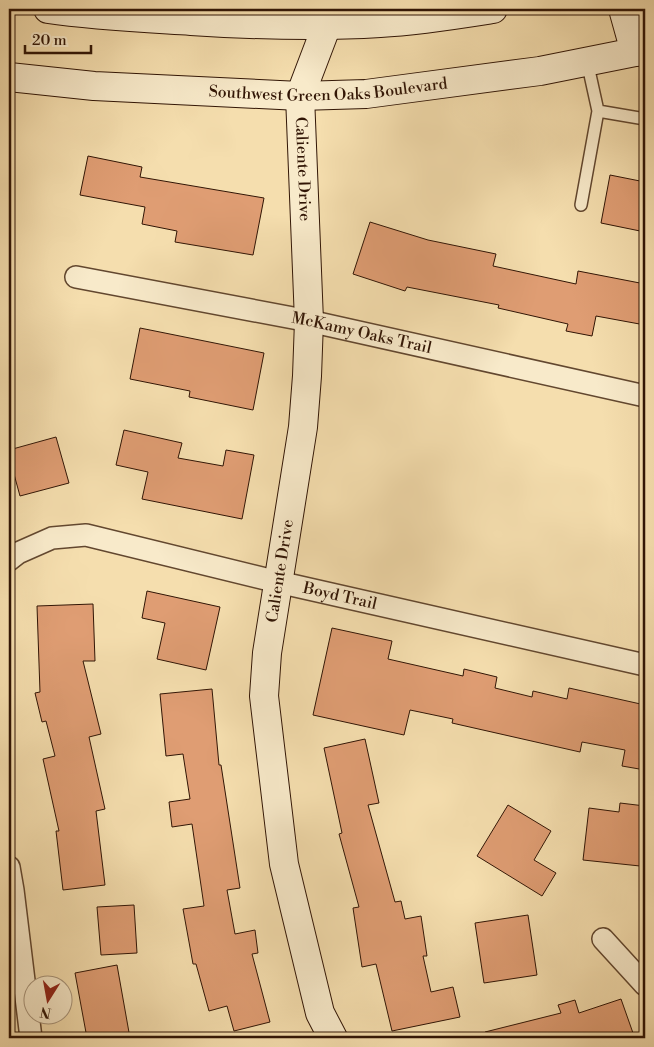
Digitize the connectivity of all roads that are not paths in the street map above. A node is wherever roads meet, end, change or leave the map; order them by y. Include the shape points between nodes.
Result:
1 (48, 9) edge
2 (493, 9) edge
3 (623, 9) edge
4 (331, 17) edge
5 (640, 51) edge
6 (587, 61) junction
7 (9, 77) edge
8 (300, 96) junction
9 (598, 110) junction
10 (645, 119) edge
11 (581, 206) dead end
12 (76, 277) dead end
13 (309, 321) junction
14 (645, 396) edge
15 (9, 560) edge
16 (278, 582) junction
17 (645, 665) edge
18 (9, 866) edge
19 (602, 939) dead end
20 (15, 952) edge
21 (645, 986) edge
22 (31, 1038) edge
23 (333, 1038) edge

1 - 4 main road via 95,16 255,25
2 - 4 main road via 381,23
3 - 5 main road
4 - 8 main road
5 - 6 main road, Southwest Green Oaks Boulevard
6 - 8 main road, Southwest Green Oaks Boulevard via 540,71 366,94
6 - 9 lane
7 - 8 main road, Southwest Green Oaks Boulevard via 94,86
8 - 13 main road, Caliente Drive
9 - 10 lane
9 - 11 lane
12 - 13 street, McKamy Oaks Trail
13 - 14 street, McKamy Oaks Trail
13 - 16 main road, Caliente Drive via 303,427
15 - 16 street, Boyd Trail via 52,538 86,536
16 - 17 street, Boyd Trail
16 - 23 main road, Caliente Drive via 264,696 281,844 320,1013
18 - 20 street
19 - 21 street
20 - 22 street

